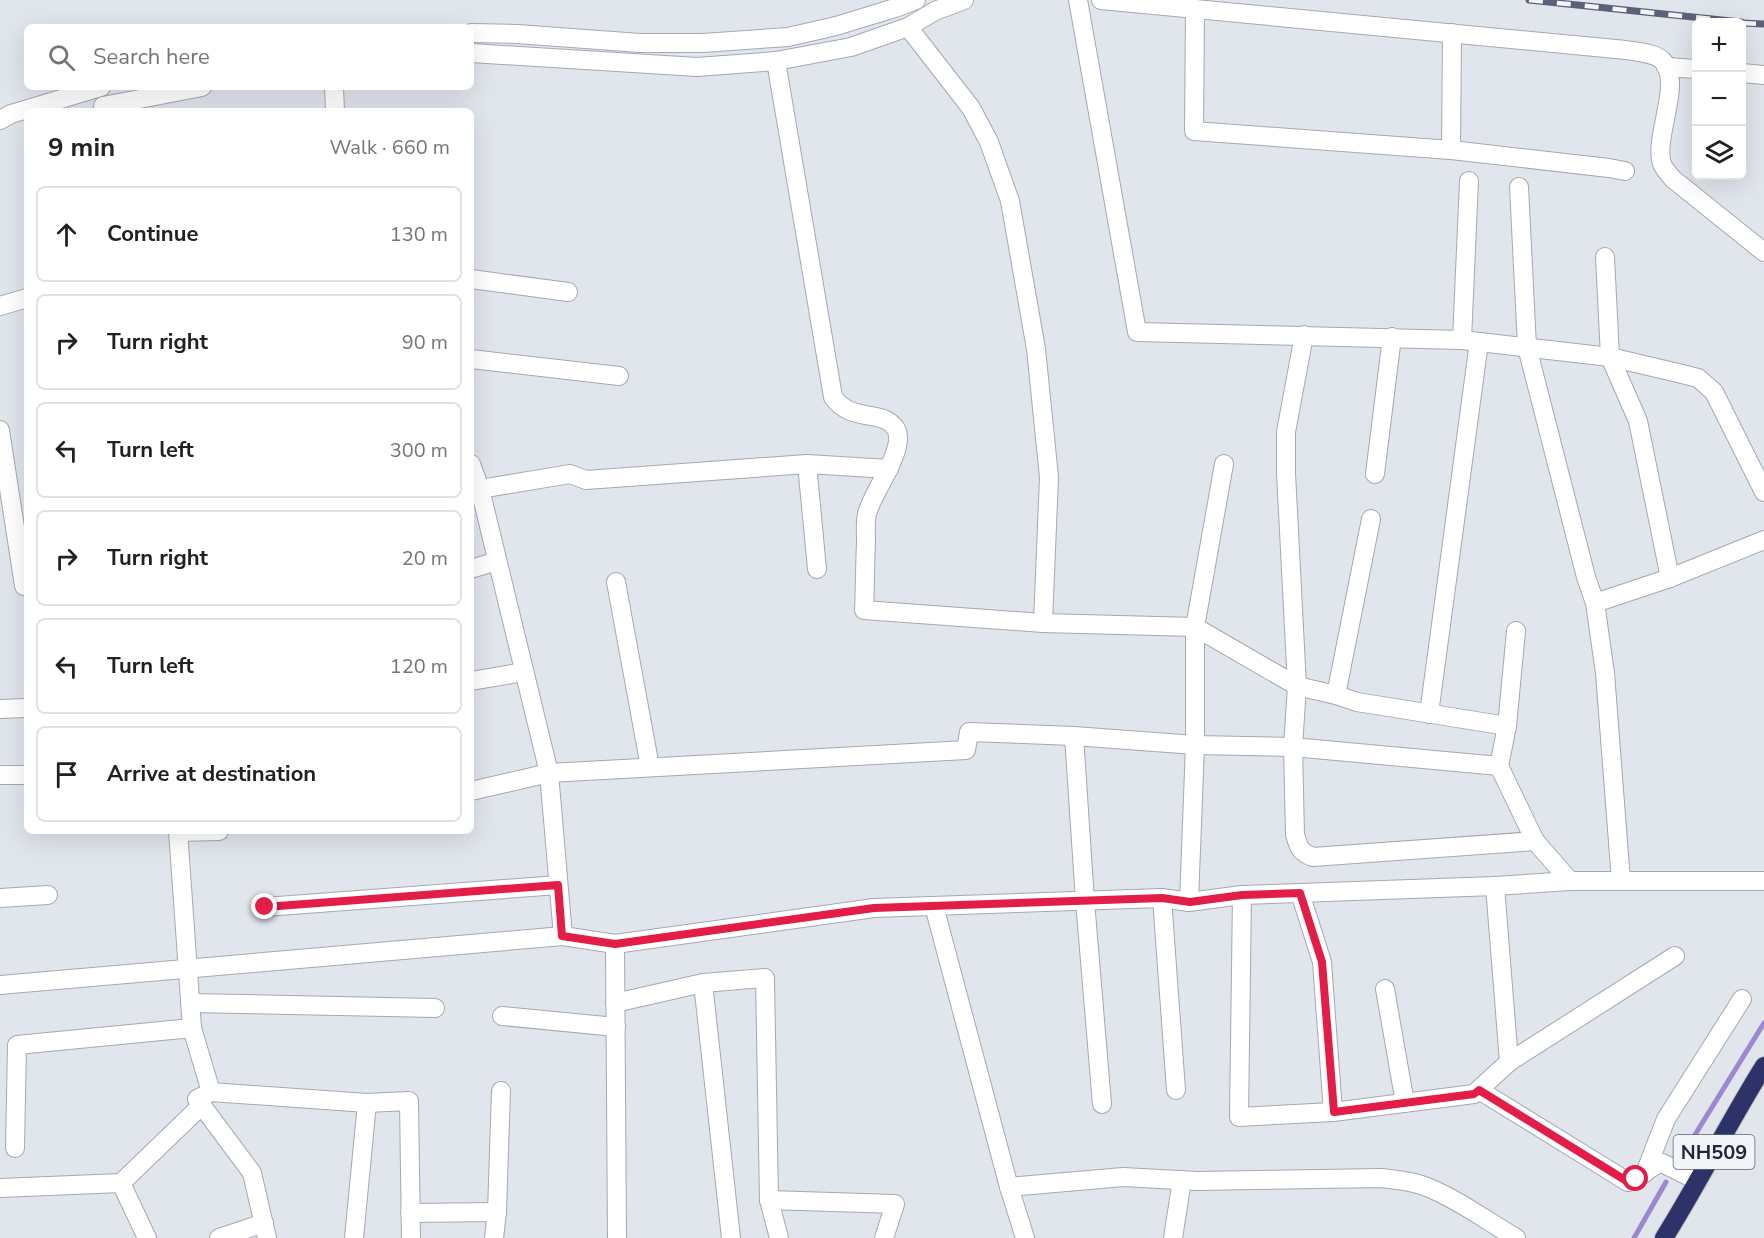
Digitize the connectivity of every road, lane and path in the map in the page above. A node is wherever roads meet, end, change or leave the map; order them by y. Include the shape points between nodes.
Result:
1 (916, 0) edge
2 (964, 0) edge
3 (1078, 0) edge
4 (1101, 0) edge
5 (1196, 9) junction
6 (908, 27) junction
7 (474, 33) edge
8 (1452, 33) junction
9 (474, 53) edge
10 (776, 61) junction
11 (1666, 67) junction
12 (1692, 69) edge
13 (1746, 73) edge
14 (1764, 75) edge
15 (92, 90) edge
16 (102, 90) edge
17 (188, 90) edge
18 (334, 90) edge
19 (31, 108) edge
20 (103, 108) edge
21 (108, 108) edge
22 (335, 108) edge
23 (24, 110) edge
24 (4, 116) edge
25 (1451, 150) junction
26 (1625, 171) dead end
27 (1469, 181) dead end
28 (1519, 187) dead end
29 (1764, 252) edge
30 (1605, 257) dead end
31 (474, 279) edge
32 (568, 292) dead end
33 (24, 299) edge
34 (0, 306) edge
35 (1304, 335) junction
36 (1392, 337) junction
37 (1471, 341) junction
38 (1527, 347) junction
39 (1610, 357) junction
40 (474, 359) edge
41 (619, 376) dead end
42 (0, 430) edge
43 (807, 464) junction
44 (1224, 464) dead end
45 (889, 469) junction
46 (474, 472) edge
47 (1375, 474) dead end
48 (480, 489) junction
49 (1764, 492) edge
50 (6, 513) edge
51 (1371, 519) dead end
52 (1764, 540) edge
53 (497, 561) junction
54 (474, 568) edge
55 (817, 569) dead end
56 (1670, 578) junction
57 (616, 582) dead end
58 (24, 586) dead end
59 (1595, 603) junction
60 (1043, 622) junction
61 (1195, 627) junction
62 (1516, 631) dead end
63 (524, 672) junction
64 (474, 680) edge
65 (1297, 686) junction
66 (1336, 695) junction
67 (24, 708) edge
68 (0, 709) edge
69 (1429, 714) junction
70 (1507, 726) junction
71 (1074, 736) junction
72 (1195, 746) junction
73 (1293, 747) junction
74 (1499, 766) junction
75 (650, 767) junction
76 (549, 773) junction
77 (0, 775) edge
78 (24, 775) edge
79 (474, 790) edge
80 (178, 834) edge
81 (1535, 841) junction
82 (1621, 881) junction
83 (1764, 881) edge
84 (1570, 882) junction
85 (558, 885) junction
86 (1495, 886) junction
87 (1300, 893) junction
88 (48, 895) dead end
89 (1242, 895) junction
90 (0, 898) edge
91 (1162, 898) junction
92 (1085, 901) junction
93 (1190, 902) junction
94 (934, 906) junction
95 (265, 907) dead end
96 (562, 936) junction
97 (615, 944) junction
98 (1675, 956) dead end
99 (188, 968) junction
100 (703, 983) junction
101 (0, 985) edge
102 (1385, 989) dead end
103 (1742, 999) dead end
104 (190, 1003) junction
105 (615, 1003) junction
106 (435, 1008) dead end
107 (502, 1016) dead end
108 (192, 1028) junction
109 (616, 1028) junction
110 (1509, 1062) junction
111 (1764, 1066) edge
112 (501, 1090) dead end
113 (1176, 1090) dead end
114 (1479, 1090) junction
115 (206, 1099) junction
116 (367, 1103) junction
117 (1405, 1103) junction
118 (1102, 1104) dead end
119 (1334, 1112) junction
120 (15, 1148) dead end
121 (1645, 1173) junction
122 (1182, 1180) junction
123 (1698, 1182) junction
124 (121, 1183) junction
125 (1009, 1187) junction
126 (0, 1188) edge
127 (769, 1200) junction
128 (497, 1212) junction
129 (411, 1213) junction
130 (266, 1231) edge
131 (147, 1238) edge
132 (219, 1238) edge
133 (354, 1238) edge
134 (411, 1238) edge
135 (494, 1238) edge
136 (617, 1238) edge
137 (731, 1238) edge
138 (779, 1238) edge
139 (884, 1238) edge
140 (1025, 1238) edge
141 (1173, 1238) edge
142 (1516, 1238) edge
143 (1664, 1238) edge

1 - 7 street via 788,37 703,44
2 - 6 street
3 - 35 street via 1137,332
4 - 5 street
5 - 8 street
5 - 25 street via 1194,131
6 - 10 street via 851,46
6 - 60 street via 971,108 989,142 1010,201 1036,349 1049,477
8 - 11 street via 1626,50 1661,59
8 - 25 street
9 - 10 street via 697,67
10 - 45 street via 833,398 849,412 886,419 896,430 898,442
11 - 12 street
11 - 29 street via 1670,85 1660,151 1662,165 1673,179
13 - 14 street
15 - 19 street
16 - 20 street
17 - 21 street
18 - 22 street
23 - 24 street
25 - 26 street
27 - 37 street
28 - 38 street
30 - 39 street
31 - 32 street
33 - 34 street
35 - 36 street
35 - 65 street via 1286,432
36 - 37 street
36 - 47 street
37 - 38 street
37 - 69 street
38 - 39 street
38 - 59 street
39 - 49 street via 1698,378 1714,392
39 - 56 street via 1638,421
40 - 41 street
42 - 50 street
43 - 45 street
43 - 48 street via 586,480 570,474
43 - 55 street
44 - 61 street
45 - 60 street via 867,513 864,610
46 - 48 street
48 - 53 street
50 - 58 street
51 - 66 street
52 - 56 street
53 - 54 street
53 - 63 street
56 - 59 street
57 - 75 street
59 - 82 street via 1605,673
60 - 61 street
61 - 65 street
61 - 72 street
62 - 70 street
63 - 64 street
63 - 76 street
65 - 66 street
65 - 73 street
66 - 69 street
67 - 68 street
69 - 70 street
70 - 74 street
71 - 72 street
71 - 75 street via 969,732 966,750
71 - 92 street
72 - 73 street
72 - 93 street
73 - 74 street
73 - 81 street via 1295,834 1304,854 1313,857
74 - 81 street
75 - 76 street
76 - 79 street
76 - 85 street
77 - 78 street
80 - 99 street
81 - 84 street
82 - 83 street
82 - 84 street
84 - 86 street
85 - 95 street
85 - 96 street
86 - 87 street
86 - 110 street
87 - 89 street
87 - 119 street via 1322,962
88 - 90 street
89 - 93 street
89 - 119 street via 1239,1117
91 - 92 street
91 - 93 street
91 - 113 street
92 - 94 street
92 - 118 street
94 - 97 street via 874,908
94 - 125 street
96 - 97 street
96 - 99 street
97 - 105 street
98 - 110 street
99 - 101 street
99 - 104 street
100 - 105 street
100 - 127 street via 765,978
100 - 137 street
102 - 117 street
103 - 121 street via 1666,1119
104 - 106 street
104 - 108 street
105 - 109 street
107 - 109 street
108 - 115 street
108 - 120 street via 17,1045
109 - 136 street
110 - 114 street
111 - 123 highway, NH509
112 - 128 street
114 - 117 street via 1474,1094
114 - 121 street via 1628,1182
115 - 116 street
115 - 124 street
115 - 130 street via 252,1173
116 - 129 street via 409,1101
116 - 133 street
117 - 119 street
121 - 123 street via 1657,1163
122 - 125 street via 1123,1177
122 - 141 street
122 - 142 street via 1407,1181 1450,1198
123 - 143 highway, NH509
124 - 126 street
124 - 131 street
125 - 140 street
127 - 138 street
127 - 139 street via 895,1204
128 - 129 street
128 - 135 street
129 - 134 street
130 - 132 street

